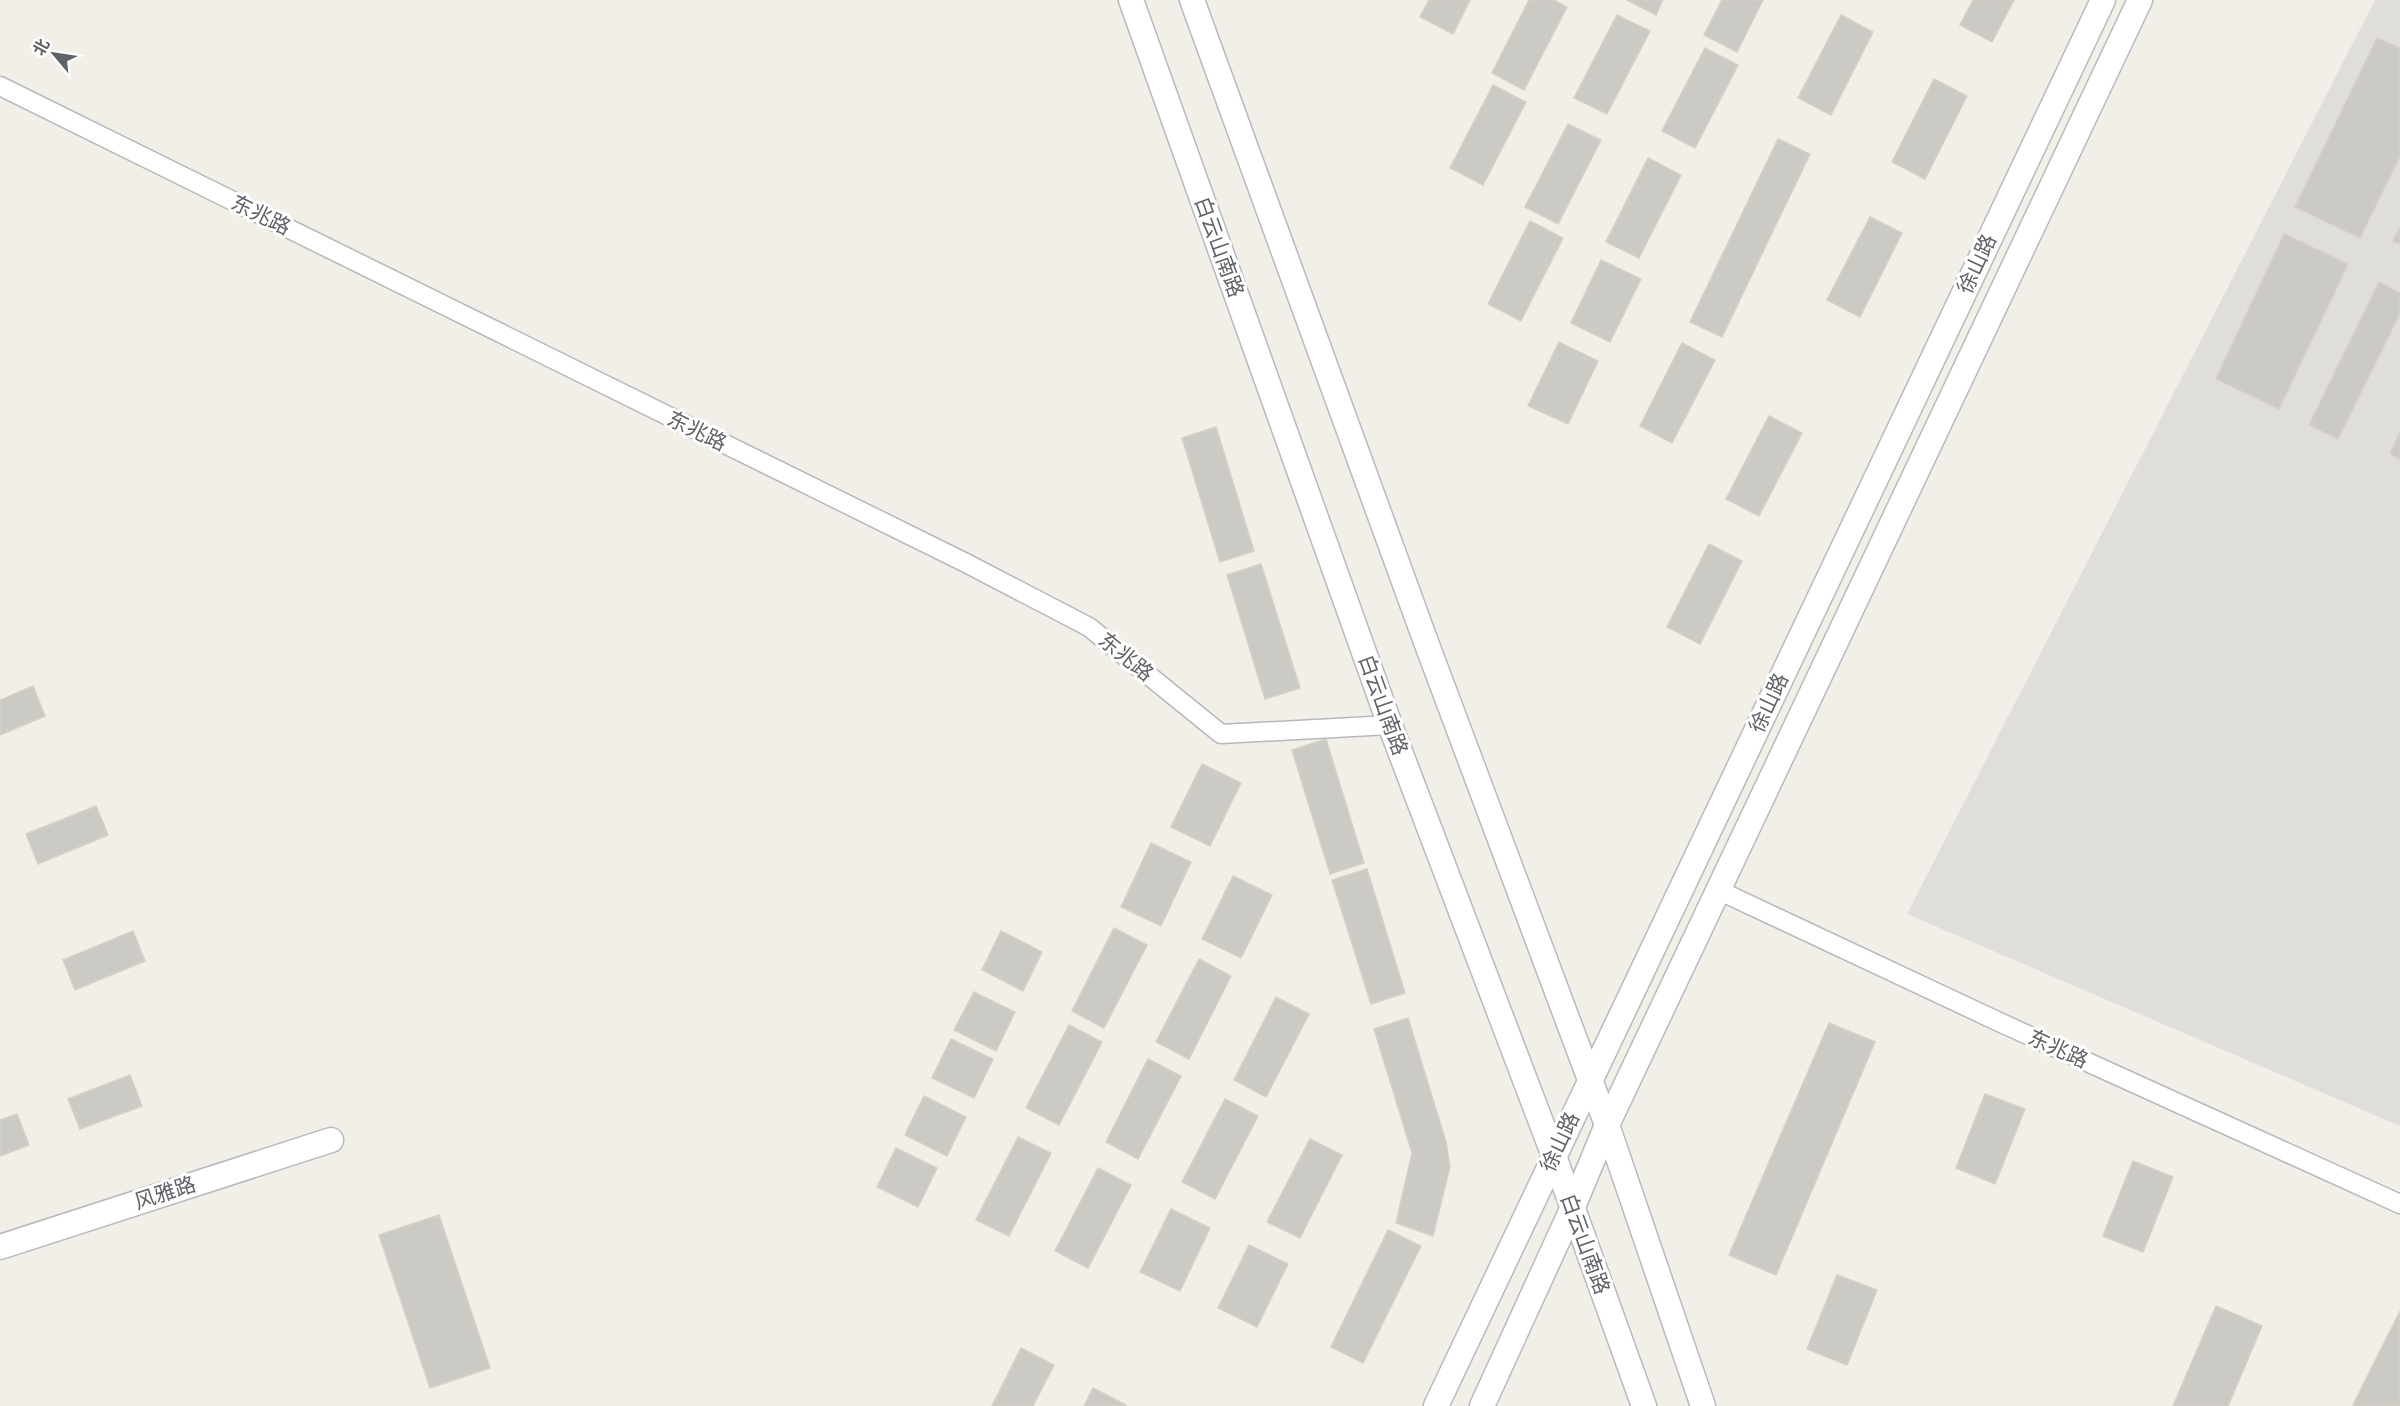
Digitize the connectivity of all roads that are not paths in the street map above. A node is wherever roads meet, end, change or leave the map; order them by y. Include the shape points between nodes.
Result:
1 (1131, 0) edge
2 (1192, 0) edge
3 (2103, 0) edge
4 (2140, 0) edge
5 (0, 86) edge
6 (1390, 725) junction
7 (1718, 890) junction
8 (1590, 1080) junction
9 (1607, 1125) junction
10 (331, 1140) dead end
11 (1554, 1156) junction
12 (2400, 1204) edge
13 (1573, 1208) junction
14 (0, 1247) edge
15 (1436, 1406) edge
16 (1482, 1406) edge
17 (1644, 1406) edge
18 (1703, 1406) edge

1 - 6 main road, 白云山南路
2 - 8 main road
3 - 8 main road, 徐山路
4 - 7 main road, 徐山路
5 - 6 street, 东兆路 via 1089,627 1221,734
6 - 11 main road, 白云山南路
7 - 9 main road, 徐山路
7 - 12 street, 东兆路 via 1997,1022
8 - 9 main road
8 - 11 main road, 徐山路
9 - 13 main road, 徐山路
9 - 18 main road
10 - 14 main road, 风雅路
11 - 13 main road, 白云山南路
11 - 15 main road, 徐山路
13 - 16 main road, 徐山路
13 - 17 main road, 白云山南路

